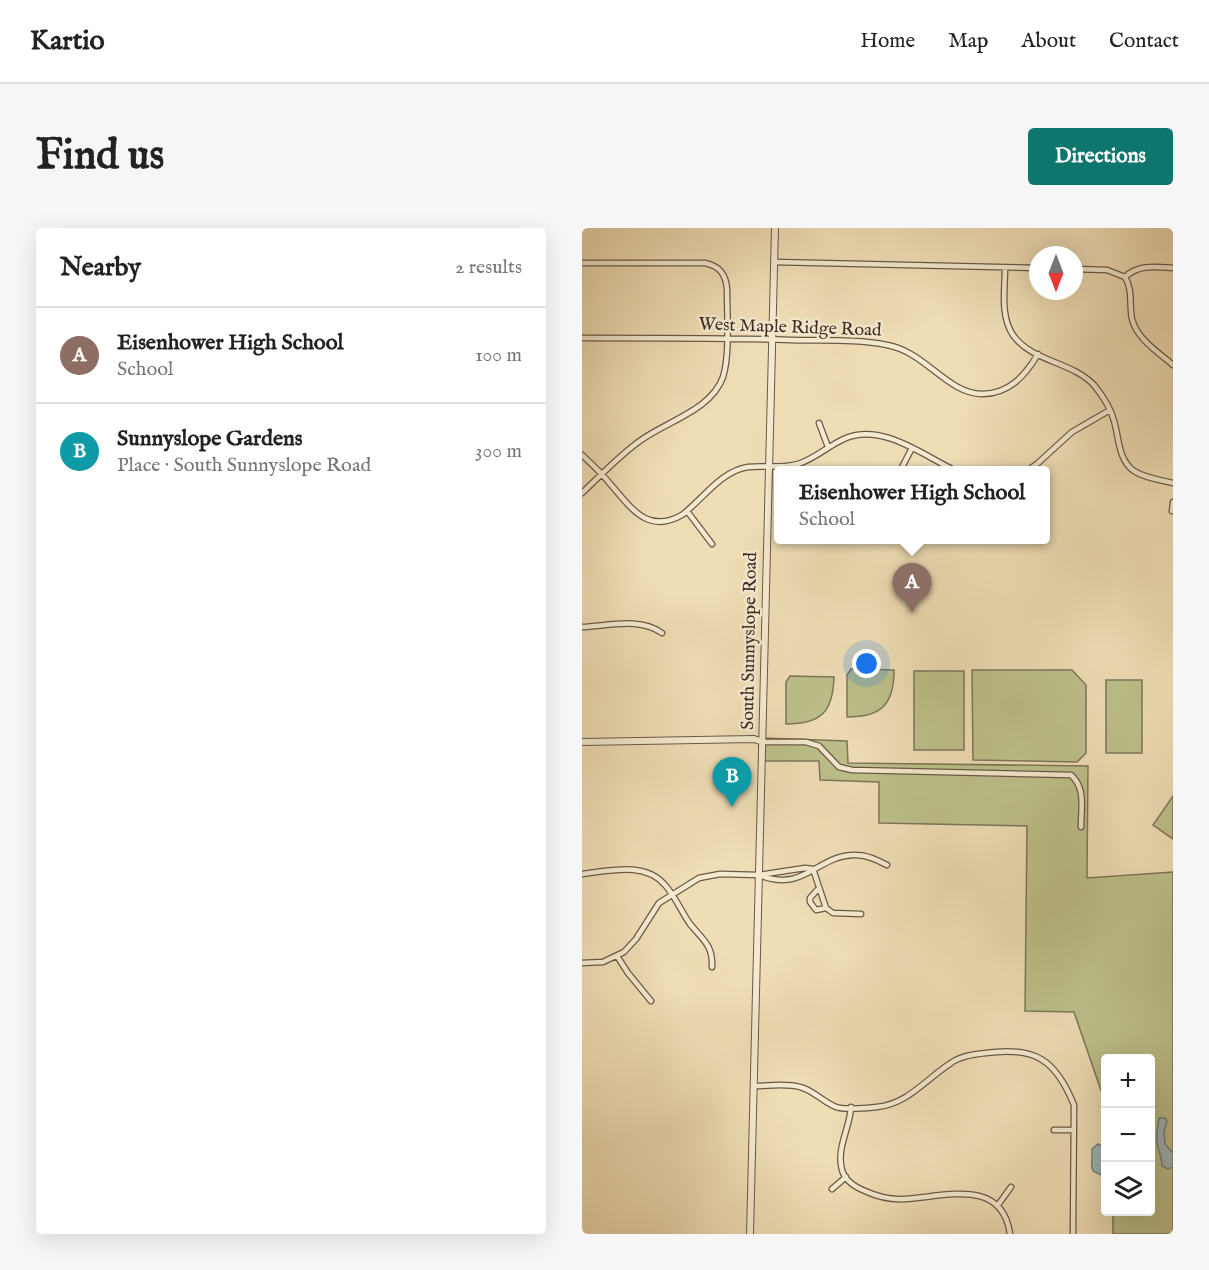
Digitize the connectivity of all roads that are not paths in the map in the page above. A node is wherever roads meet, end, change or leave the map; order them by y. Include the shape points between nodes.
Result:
1 (775, 228) edge
2 (774, 262) junction
3 (582, 263) edge
4 (724, 265) dead end
5 (1005, 267) junction
6 (1029, 268) edge
7 (1173, 268) edge
8 (1083, 269) edge
9 (720, 270) junction
10 (1125, 277) junction
11 (582, 338) edge
12 (726, 339) junction
13 (772, 340) junction
14 (1038, 354) junction
15 (1173, 364) edge
16 (1110, 410) junction
17 (819, 423) dead end
18 (828, 447) junction
19 (912, 448) junction
20 (582, 455) edge
21 (789, 466) edge
22 (903, 466) edge
23 (947, 466) edge
24 (1034, 466) edge
25 (769, 468) junction
26 (774, 468) edge
27 (602, 474) junction
28 (1173, 483) edge
29 (582, 493) edge
30 (1173, 502) edge
31 (687, 511) junction
32 (1172, 511) edge
33 (712, 544) dead end
34 (582, 627) edge
35 (662, 633) dead end
36 (763, 741) junction
37 (582, 742) edge
38 (1081, 827) dead end
39 (887, 865) dead end
40 (813, 869) junction
41 (582, 874) edge
42 (759, 875) junction
43 (819, 888) junction
44 (672, 894) junction
45 (826, 908) junction
46 (861, 914) dead end
47 (617, 956) junction
48 (582, 963) edge
49 (712, 967) dead end
50 (651, 1001) dead end
51 (754, 1086) junction
52 (851, 1107) junction
53 (1054, 1130) dead end
54 (1074, 1130) junction
55 (846, 1178) junction
56 (1011, 1187) dead end
57 (832, 1189) dead end
58 (998, 1205) junction
59 (750, 1234) edge
60 (1010, 1234) edge
61 (1073, 1234) edge

1 - 2 street, South Sunnyslope Road
2 - 5 street
2 - 13 street, South Sunnyslope Road
3 - 9 street via 702,262
4 - 9 street
5 - 6 street
5 - 14 street via 1008,326 1019,342
7 - 10 street via 1143,267
8 - 10 street via 1107,270
9 - 12 street via 727,289
10 - 15 street via 1135,327
11 - 12 street, West Maple Ridge Road
12 - 13 street, West Maple Ridge Road
12 - 27 street via 725,370 709,399 647,436
13 - 14 street, West Maple Ridge Road via 897,347 915,355 957,387 983,394 1013,385
13 - 25 street, South Sunnyslope Road
14 - 16 street via 1085,377
16 - 24 street via 1072,432
16 - 28 street via 1129,467 1144,476
17 - 18 street
18 - 19 street via 850,436 867,435
18 - 21 street
19 - 22 street
19 - 23 street
20 - 27 street
25 - 26 street
25 - 31 street via 746,467 734,472
25 - 36 street, South Sunnyslope Road
27 - 29 street
27 - 31 street via 631,509 647,519 668,521
30 - 32 street
31 - 33 street
34 - 35 street via 639,624
36 - 37 street
36 - 38 street via 819,746 838,768 852,770 1071,775 1081,789
36 - 42 street, South Sunnyslope Road
39 - 40 street via 854,855
40 - 42 street
40 - 42 street via 805,876 790,879 774,880
40 - 43 street
41 - 44 street via 640,870 657,877
42 - 44 street via 705,877
42 - 51 street, South Sunnyslope Road
43 - 45 street
43 - 45 street via 810,902 816,910
44 - 47 street via 659,903 634,942
44 - 49 street via 708,945
45 - 46 street via 833,913
47 - 48 street via 603,962
47 - 50 street
51 - 52 street via 800,1087 836,1107
51 - 59 street, South Sunnyslope Road
52 - 54 street via 878,1107 901,1101 952,1061 974,1054 1033,1054 1046,1060 1066,1086 1074,1105
52 - 55 street via 841,1152
53 - 54 street
54 - 61 street
55 - 57 street
55 - 58 street via 850,1184 882,1198 978,1195
56 - 58 street
58 - 60 street via 1005,1214

